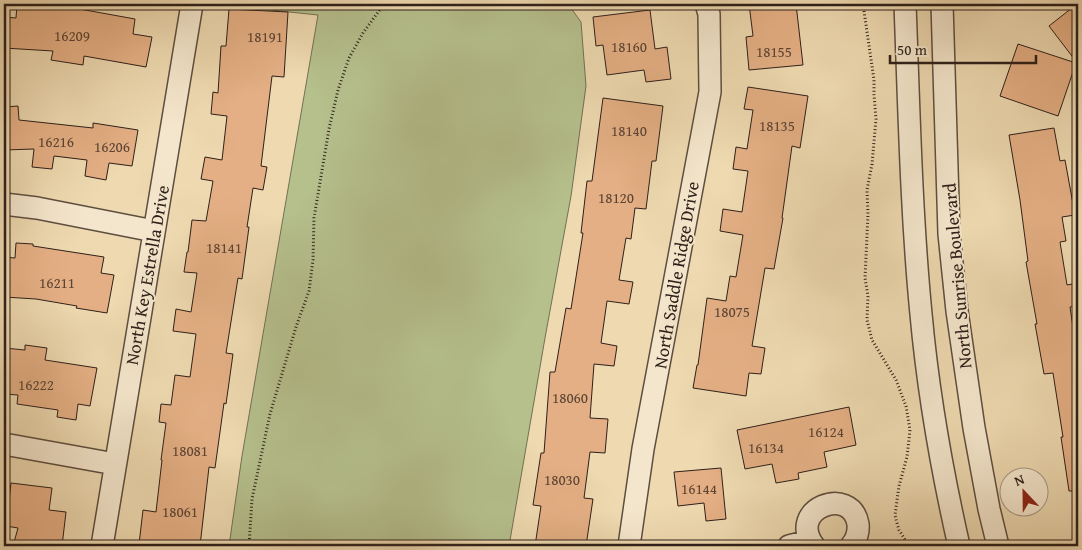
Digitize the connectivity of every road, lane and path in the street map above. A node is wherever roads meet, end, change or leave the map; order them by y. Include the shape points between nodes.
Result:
1 (192, 4) edge
2 (384, 4) edge
3 (706, 4) edge
4 (863, 4) edge
5 (905, 4) edge
6 (942, 4) edge
7 (4, 204) edge
8 (154, 231) junction
9 (4, 444) edge
10 (115, 464) junction
11 (804, 544) edge
12 (102, 546) edge
13 (249, 546) edge
14 (629, 546) edge
15 (851, 546) edge
16 (909, 546) edge
17 (959, 546) edge
18 (998, 546) edge

1 - 8 street, North Key Estrella Drive
2 - 13 path via 349,58 338,90 314,218 309,291 270,414 252,499
3 - 14 street, North Saddle Ridge Drive via 709,14 710,92 643,449
4 - 16 path via 876,119 867,190 867,320 872,340 896,380 906,406 910,430 908,457 895,515 896,524
5 - 17 street via 914,233 921,316 931,398
6 - 18 street, North Sunrise Boulevard via 949,234 974,428
7 - 8 street
8 - 10 street, North Key Estrella Drive
9 - 10 street
10 - 12 street, North Key Estrella Drive
11 - 15 street via 813,512 833,503 847,508 857,520 857,538

